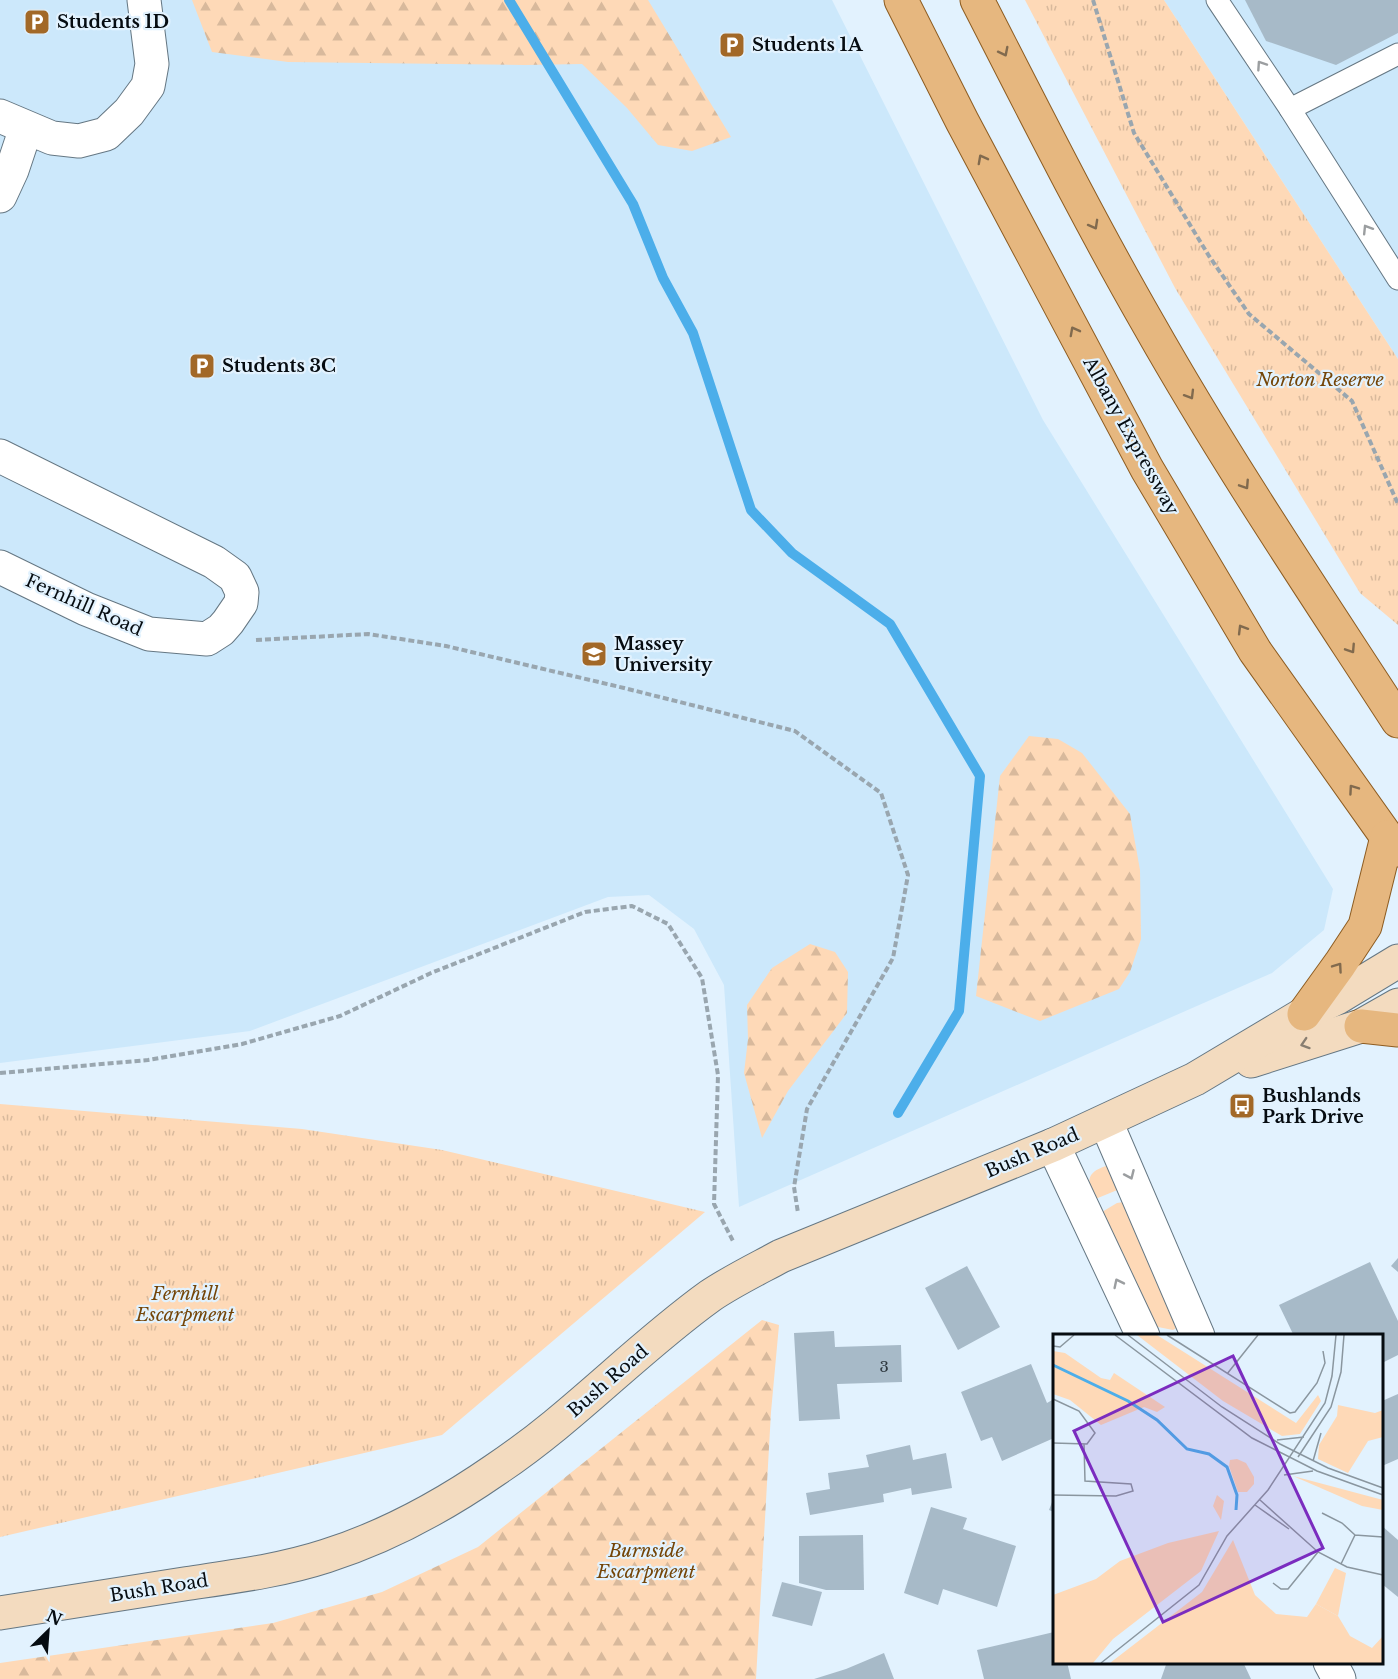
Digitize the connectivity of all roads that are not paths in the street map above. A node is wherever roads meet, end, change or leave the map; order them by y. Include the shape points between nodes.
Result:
1 (144, 0) edge
2 (901, 0) edge
3 (977, 0) edge
4 (1217, 0) edge
5 (1398, 54) edge
6 (1290, 109) junction
7 (13, 122) edge
8 (0, 196) edge
9 (1398, 279) edge
10 (0, 456) edge
11 (0, 567) edge
12 (1398, 721) edge
13 (1392, 843) edge
14 (1398, 961) edge
15 (1398, 1005) edge
16 (1304, 1014) junction
17 (1361, 1026) junction
18 (1398, 1030) edge
19 (1195, 1079) junction
20 (1106, 1122) junction
21 (1053, 1145) junction
22 (1190, 1333) edge
23 (1143, 1334) edge
24 (0, 1613) edge
25 (1331, 1664) edge
26 (1339, 1679) edge

1 - 7 street via 152,64 148,86 106,134 79,141 52,138
13 -> 2 main road, Albany Expressway via 1255,651 1147,469
3 -> 12 main road via 1149,325 1214,436
6 -> 4 lane
5 - 6 lane
9 -> 6 lane
7 - 8 street via 12,170
10 - 11 street, Fernhill Road via 214,562 235,577 242,592 241,603 222,630 207,639 149,634 86,609
16 -> 13 main road via 1365,926
14 - 16 main road, Bush Road
15 - 17 main road, Bush Road
16 - 19 main road, Bush Road
17 - 18 main road
17 -> 19 main road, Bush Road
19 - 20 main road, Bush Road
20 - 21 main road, Bush Road
20 -> 22 street
23 -> 21 street
21 - 24 main road, Bush Road via 804,1247 712,1295 549,1432 442,1504 384,1534 325,1556 259,1573
25 - 26 street

